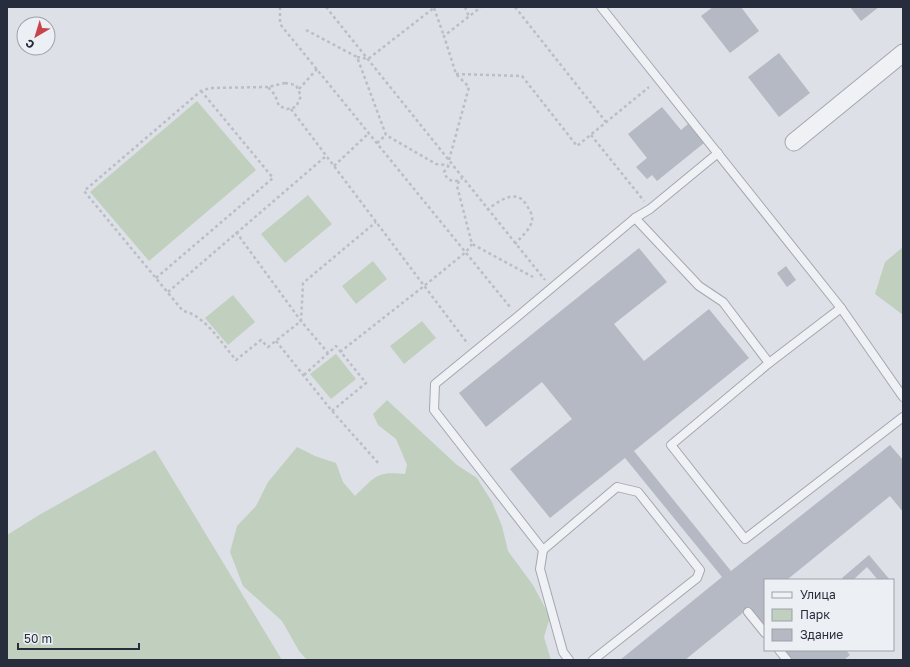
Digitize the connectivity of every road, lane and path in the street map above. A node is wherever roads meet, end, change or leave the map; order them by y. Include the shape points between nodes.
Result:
1 (280, 7) edge
2 (326, 7) edge
3 (464, 7) edge
4 (482, 7) edge
5 (515, 7) edge
6 (601, 7) edge
7 (434, 8) edge
8 (469, 17) junction
9 (306, 30) dead end
10 (444, 36) junction
11 (903, 53) edge
12 (357, 57) junction
13 (368, 59) junction
14 (317, 69) junction
15 (456, 74) junction
16 (659, 79) junction
17 (268, 87) junction
18 (299, 89) junction
19 (202, 92) junction
20 (291, 109) junction
21 (606, 122) junction
22 (369, 133) junction
23 (386, 135) junction
24 (591, 135) junction
25 (794, 142) dead end
26 (377, 143) junction
27 (718, 153) junction
28 (326, 156) junction
29 (448, 160) junction
30 (450, 165) junction
31 (334, 166) junction
32 (462, 178) junction
33 (459, 181) junction
34 (650, 209) junction
35 (487, 210) junction
36 (635, 218) junction
37 (376, 222) junction
38 (236, 232) junction
39 (472, 244) junction
40 (514, 244) junction
41 (466, 252) junction
42 (533, 277) dead end
43 (156, 278) junction
44 (424, 286) junction
45 (552, 288) junction
46 (168, 292) junction
47 (841, 308) junction
48 (518, 317) junction
49 (301, 321) junction
50 (276, 341) junction
51 (340, 352) junction
52 (474, 352) junction
53 (328, 353) junction
54 (769, 363) junction
55 (304, 375) junction
56 (903, 397) edge
57 (332, 411) junction
58 (903, 418) edge
59 (379, 464) dead end
60 (543, 550) junction
61 (748, 612) dead end
62 (764, 632) edge
63 (779, 651) edge
64 (569, 660) edge
65 (593, 660) edge
66 (786, 660) edge

1 - 14 path via 280,24
2 - 13 path
3 - 8 path
4 - 8 path
5 - 21 path
6 - 16 lane
7 - 10 path
7 - 13 path
8 - 10 path
9 - 12 path
10 - 15 path
11 - 25 street
12 - 13 path
12 - 23 path
13 - 29 path
14 - 18 path
14 - 22 path
15 - 24 path via 522,76 577,146
15 - 29 path via 469,87
16 - 21 path
16 - 27 lane
17 - 18 path via 290,83
17 - 19 path via 210,88
17 - 20 path via 280,106
18 - 20 path via 300,101
19 - 43 path via 273,178
19 - 43 path via 84,191
20 - 28 path
21 - 24 path
22 - 26 path
22 - 31 path
23 - 26 path
23 - 30 path via 436,164
24 - 34 path
26 - 41 path
27 - 34 lane
27 - 47 lane
28 - 31 path
28 - 38 path
29 - 30 path
30 - 32 path
30 - 33 path via 444,172 445,177
31 - 37 path
32 - 33 path
32 - 35 path
33 - 39 path via 457,186
34 - 36 lane
35 - 40 path
35 - 40 path via 512,196 526,204 531,212 532,221
36 - 45 lane
36 - 54 lane via 699,286 723,302
37 - 44 path
37 - 49 path via 303,283
38 - 46 path
38 - 49 path
39 - 41 path
39 - 42 path
40 - 45 path
41 - 44 path
41 - 48 path
43 - 46 path
44 - 51 path
44 - 52 path
45 - 48 lane
46 - 50 path via 183,311 192,313 204,324 236,360 261,340 268,347
47 - 54 lane
47 - 56 lane
48 - 52 lane
49 - 50 path
49 - 53 path
50 - 55 path
51 - 53 path via 336,346
51 - 57 path via 366,383
52 - 60 lane via 435,384 434,410
53 - 55 path
54 - 58 lane via 671,445 745,539
55 - 57 path
57 - 59 path
60 - 64 lane via 540,569 563,652
60 - 65 lane via 617,487 638,492 700,570 697,578
61 - 62 lane
63 - 66 lane

